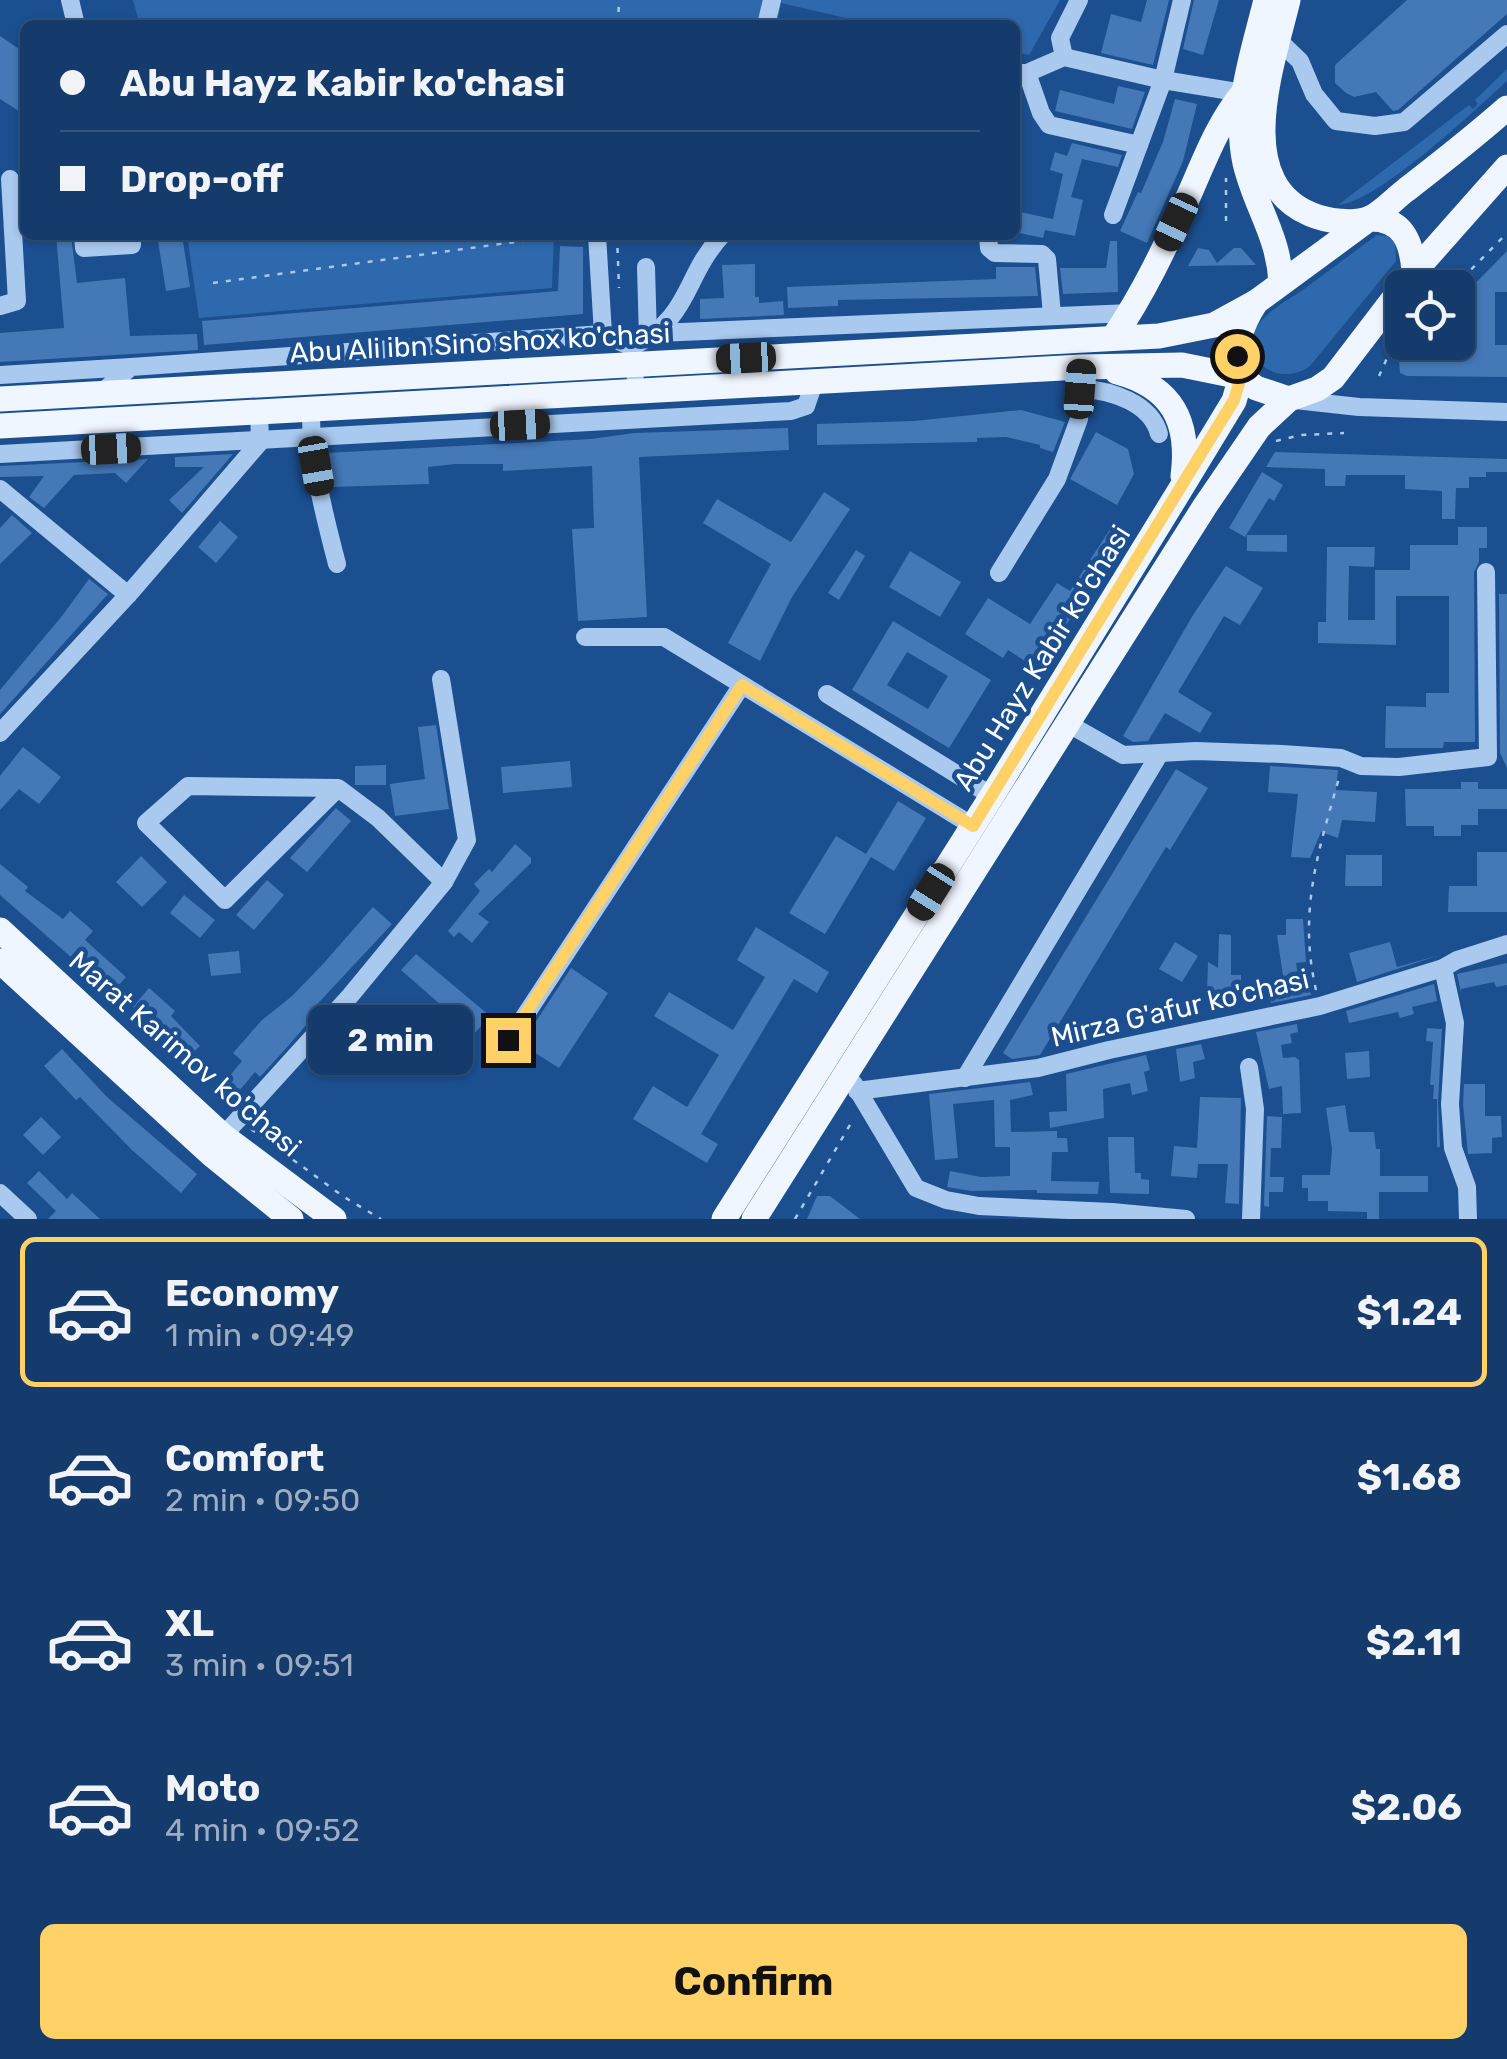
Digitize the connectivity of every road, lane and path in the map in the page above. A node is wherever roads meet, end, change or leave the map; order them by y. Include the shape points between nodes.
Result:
1 (1079, 0) edge
2 (1182, 0) edge
3 (1266, 0) edge
4 (1288, 0) edge
5 (1507, 34) edge
6 (1278, 40) junction
7 (1064, 57) junction
8 (1021, 73) edge
9 (1163, 80) junction
10 (1243, 93) junction
11 (1507, 108) edge
12 (1139, 145) junction
13 (1507, 167) edge
14 (12, 179) edge
15 (1113, 215) dead end
16 (1369, 219) junction
17 (1507, 233) edge
18 (84, 240) edge
19 (132, 240) edge
20 (516, 240) edge
21 (597, 240) edge
22 (717, 240) edge
23 (988, 240) edge
24 (646, 267) dead end
25 (1414, 270) edge
26 (1416, 270) edge
27 (1471, 270) edge
28 (213, 283) dead end
29 (1281, 283) junction
30 (1256, 302) junction
31 (0, 306) edge
32 (1385, 310) edge
33 (1130, 313) junction
34 (1052, 315) junction
35 (602, 334) junction
36 (1113, 338) junction
37 (641, 355) junction
38 (1386, 360) edge
39 (131, 366) junction
40 (1340, 368) junction
41 (0, 376) edge
42 (1379, 376) dead end
43 (1241, 377) junction
44 (1081, 378) junction
45 (814, 380) junction
46 (101, 393) junction
47 (0, 399) edge
48 (1290, 399) junction
49 (404, 403) junction
50 (1367, 406) junction
51 (311, 408) junction
52 (258, 411) junction
53 (1507, 412) edge
54 (0, 426) edge
55 (404, 431) junction
56 (1159, 434) dead end
57 (310, 438) junction
58 (260, 442) junction
59 (0, 454) edge
60 (1182, 487) junction
61 (2, 497) edge
62 (338, 564) dead end
63 (1486, 572) dead end
64 (999, 573) dead end
65 (128, 595) junction
66 (585, 637) dead end
67 (440, 680) dead end
68 (742, 685) junction
69 (827, 694) dead end
70 (1066, 724) junction
71 (0, 733) edge
72 (1160, 752) junction
73 (1342, 758) junction
74 (338, 788) junction
75 (992, 796) junction
76 (973, 826) junction
77 (444, 882) junction
78 (0, 930) edge
79 (1507, 944) edge
80 (0, 961) edge
81 (1444, 968) junction
82 (1320, 1006) junction
83 (508, 1040) dead end
84 (1250, 1067) dead end
85 (965, 1078) junction
86 (853, 1082) junction
87 (854, 1118) dead end
88 (250, 1128) dead end
89 (223, 1136) junction
90 (0, 1193) edge
91 (28, 1219) edge
92 (292, 1219) edge
93 (334, 1219) edge
94 (381, 1219) edge
95 (724, 1219) edge
96 (754, 1219) edge
97 (795, 1219) edge
98 (1186, 1219) edge
99 (1250, 1219) edge
100 (1468, 1219) edge

1 - 7 street via 1060,38
2 - 9 street
3 - 10 main road
4 - 6 main road
5 - 6 street via 1404,122 1375,126 1336,121 1300,61
6 - 16 main road via 1263,122 1276,185 1317,217
7 - 8 street
7 - 9 street
8 - 12 street via 1050,125
9 - 10 street
9 - 12 street
10 - 29 main road via 1246,165 1276,243
10 - 33 main road
11 - 16 main road
12 - 15 street
13 - 26 main road
14 - 31 street via 17,301
16 - 25 main road via 1402,230 1412,246
16 - 29 main road, Abu Ali ibn Sino shox ko'chasi
17 - 27 path
18 - 19 street via 84,248 132,246
20 - 28 path
21 - 35 street
22 - 37 street via 682,306
23 - 34 street via 995,253 1048,259
24 - 37 street
29 - 30 main road, Abu Ali ibn Sino shox ko'chasi
30 - 36 main road, Abu Ali ibn Sino shox ko'chasi via 1203,329
30 - 43 main road via 1238,339
32 - 40 main road, Abu Hayz Kabir ko'chasi
33 - 34 street
33 - 36 main road
34 - 37 street
35 - 37 street
35 - 39 street
36 - 37 main road, Abu Ali ibn Sino shox ko'chasi
37 - 45 main road, Abu Ali ibn Sino shox ko'chasi
37 - 46 main road, Abu Ali ibn Sino shox ko'chasi
37 - 49 main road, Abu Ali ibn Sino shox ko'chasi
38 - 42 path
39 - 41 street
39 - 46 street
40 - 48 main road, Abu Hayz Kabir ko'chasi via 1323,386
40 - 50 street via 1345,390
43 - 44 main road, Abu Ali ibn Sino shox ko'chasi via 1182,365
43 - 48 main road, Abu Ali ibn Sino shox ko'chasi
43 - 60 main road, Abu Hayz Kabir ko'chasi
44 - 45 main road, Abu Ali ibn Sino shox ko'chasi
44 - 56 street via 1139,406 1156,420
44 - 60 main road via 1135,378 1169,402 1185,433
44 - 64 street via 1079,419 1057,479
45 - 55 street via 806,406 792,411
46 - 47 main road, Abu Ali ibn Sino shox ko'chasi
48 - 50 street
48 - 70 main road, Abu Hayz Kabir ko'chasi via 1259,427 1204,506
49 - 51 main road, Abu Ali ibn Sino shox ko'chasi
49 - 55 street
50 - 53 street
51 - 52 main road, Abu Ali ibn Sino shox ko'chasi
51 - 57 street
52 - 54 main road, Abu Ali ibn Sino shox ko'chasi
52 - 58 street
55 - 57 street
57 - 58 street
57 - 62 street
58 - 59 street
58 - 65 street
60 - 75 main road, Abu Hayz Kabir ko'chasi
61 - 65 street
63 - 73 street via 1488,757 1399,767
65 - 71 street
66 - 68 street via 664,637
67 - 77 street via 467,840
68 - 76 street
68 - 83 street
69 - 75 street
70 - 72 street via 1123,755
70 - 86 main road, Abu Hayz Kabir ko'chasi
72 - 73 street
72 - 85 street
73 - 82 path via 1307,913
74 - 74 street via 225,900 146,823 188,786
74 - 77 street
75 - 76 main road, Abu Hayz Kabir ko'chasi
76 - 95 main road, Abu Hayz Kabir ko'chasi
77 - 89 street
78 - 89 main road, Marat Karimov ko'chasi
79 - 81 street, Mirza G'afur ko'chasi
80 - 92 main road, Marat Karimov ko'chasi via 210,1154
81 - 82 street, Mirza G'afur ko'chasi
81 - 100 street via 1455,1023 1453,1148 1467,1186
82 - 85 street, Mirza G'afur ko'chasi
84 - 99 street
85 - 86 street, Mirza G'afur ko'chasi
86 - 96 main road, Abu Hayz Kabir ko'chasi
86 - 98 street via 916,1188 979,1206
87 - 97 path
88 - 94 path
89 - 93 main road, Marat Karimov ko'chasi
90 - 91 street

